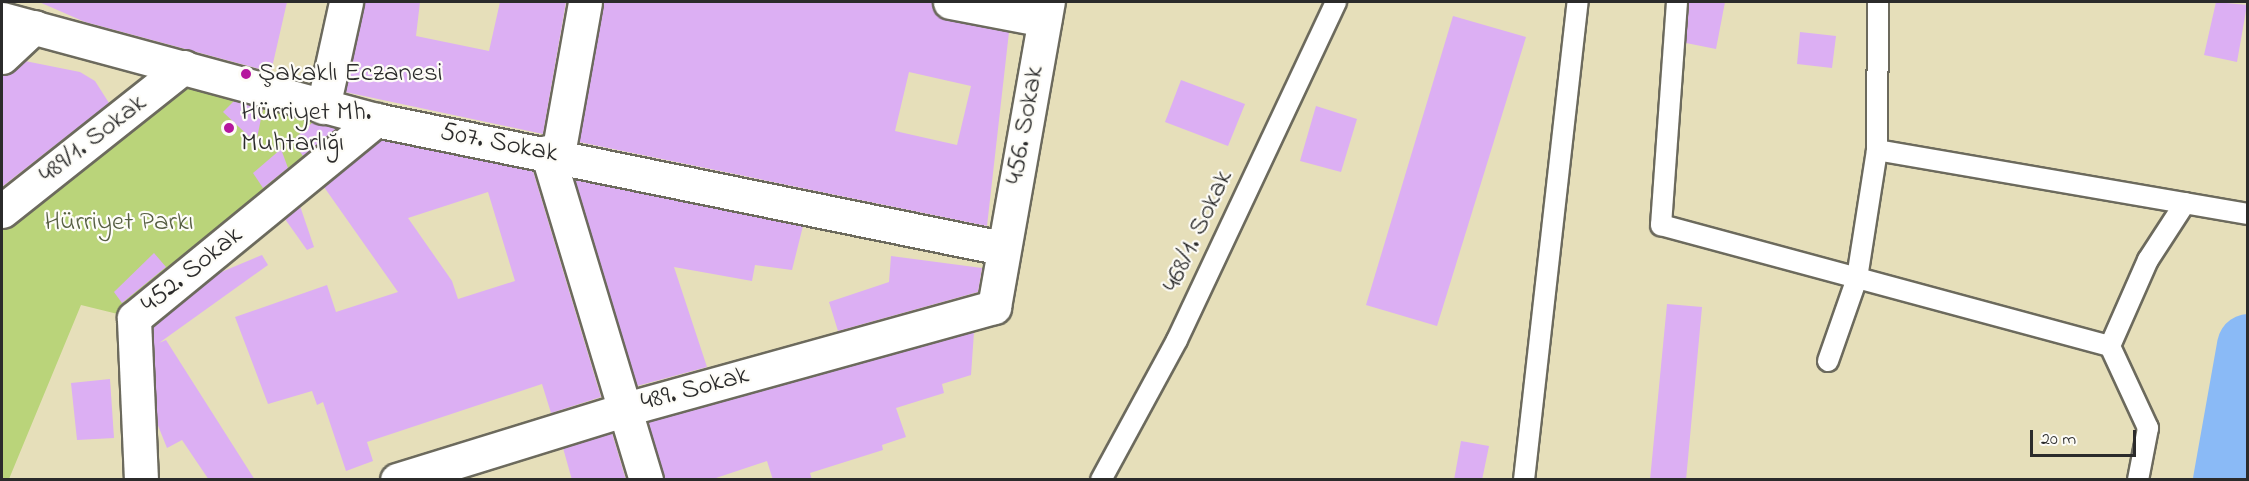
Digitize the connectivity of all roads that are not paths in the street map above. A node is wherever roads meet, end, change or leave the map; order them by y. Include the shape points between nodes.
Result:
1 (346, 2) edge
2 (585, 2) edge
3 (951, 2) edge
4 (1336, 2) edge
5 (1578, 2) edge
6 (1677, 2) edge
7 (1878, 2) edge
8 (1046, 11) edge
9 (2, 19) edge
10 (34, 27) junction
11 (2, 57) edge
12 (184, 67) junction
13 (324, 107) junction
14 (376, 120) junction
15 (1877, 150) junction
16 (553, 153) junction
17 (2185, 203) junction
18 (2, 211) edge
19 (2247, 214) edge
20 (1002, 248) junction
21 (1857, 278) junction
22 (994, 307) joint
23 (2110, 346) junction
24 (1828, 360) dead end
25 (626, 408) junction
26 (141, 480) edge
27 (397, 480) edge
28 (646, 480) edge
29 (1101, 480) edge
30 (1524, 480) edge
31 (2138, 480) edge

1 - 13 street
2 - 16 street
3 - 8 street
4 - 29 lane, 468/1. Sokak via 1177,340
5 - 30 lane
6 - 21 lane via 1661,225
7 - 15 lane
8 - 20 street, 456. Sokak
9 - 10 street, 507. Sokak
10 - 11 street
10 - 12 street, 507. Sokak
12 - 13 street, 507. Sokak
12 - 18 street, 489/1. Sokak
13 - 14 street, 507. Sokak
14 - 16 street, 507. Sokak
14 - 26 street, 452. Sokak via 134,318
15 - 17 lane
15 - 21 lane
16 - 20 street, 507. Sokak
16 - 25 street
17 - 19 lane
17 - 23 lane via 2148,260
20 - 22 street, 456. Sokak
21 - 23 lane
21 - 24 lane
22 - 25 street, 489. Sokak
23 - 31 lane via 2148,428
25 - 27 street, 489. Sokak
25 - 28 street

